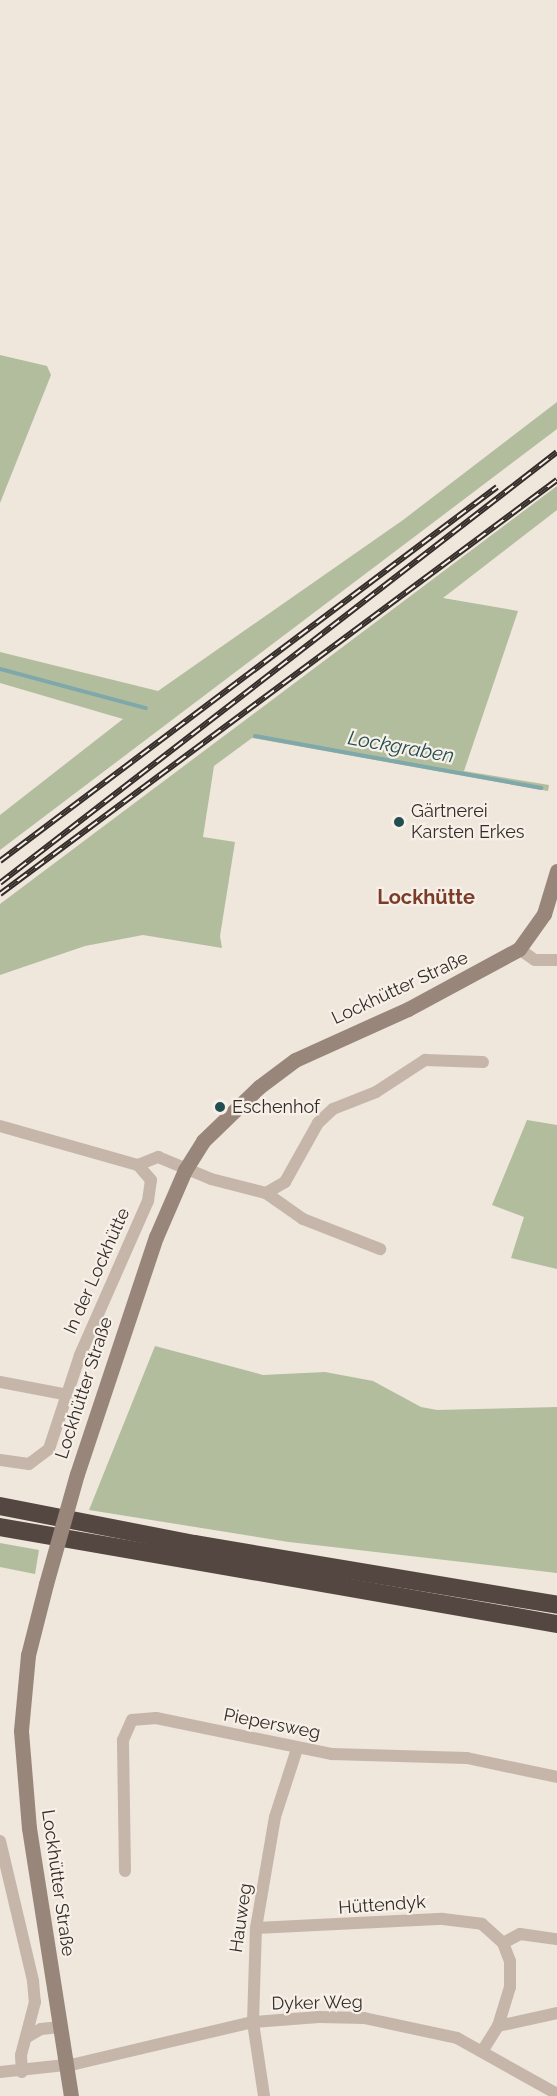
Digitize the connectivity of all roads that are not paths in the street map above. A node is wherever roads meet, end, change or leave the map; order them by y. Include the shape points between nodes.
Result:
1 (557, 871) edge
2 (519, 949) junction
3 (557, 960) edge
4 (483, 1062) dead end
5 (0, 1126) edge
6 (138, 1165) junction
7 (186, 1170) junction
8 (267, 1193) junction
9 (380, 1249) dead end
10 (0, 1382) edge
11 (68, 1395) junction
12 (0, 1460) edge
13 (0, 1506) edge
14 (0, 1527) edge
15 (557, 1605) edge
16 (557, 1624) edge
17 (297, 1749) junction
18 (557, 1776) edge
19 (0, 1841) edge
20 (125, 1871) dead end
21 (256, 1928) junction
22 (557, 1939) edge
23 (503, 1943) junction
24 (557, 2013) edge
25 (253, 2022) junction
26 (60, 2026) junction
27 (498, 2026) junction
28 (27, 2037) junction
29 (483, 2050) junction
30 (66, 2066) junction
31 (0, 2072) edge
32 (22, 2072) junction
33 (557, 2094) edge
34 (71, 2096) edge
35 (264, 2096) edge

1 - 2 street, Lockhütter Straße via 544,914
2 - 3 street via 535,960
2 - 7 street, Lockhütter Straße via 408,1009 295,1060 227,1116 203,1141
4 - 8 street via 425,1060 376,1092 333,1109 318,1124 285,1182
5 - 6 street
6 - 7 street via 158,1157
6 - 11 street, In der Lockhütte via 151,1180 148,1201 85,1344
7 - 8 street
7 - 26 street, Lockhütter Straße, bridge via 156,1237 77,1474 28,1655 21,1731 29,1828
8 - 9 street via 279,1206 303,1220
10 - 11 street
11 - 12 street, In der Lockhütte via 44,1456 29,1464
13 - 15 highway via 206,1546
14 - 16 highway
17 - 18 street, Piepersweg via 467,1758
17 - 20 street, Piepersweg via 156,1718 132,1720 123,1740
17 - 21 street, Hauweg via 275,1817
19 - 28 street via 33,1981 35,2002
21 - 23 street, Hüttendyk via 443,1919 482,1924
21 - 25 street, Hauweg
22 - 23 street via 520,1934
23 - 27 street via 510,1961 510,1987
24 - 27 street
25 - 29 street, Dyker Weg via 364,2018 415,2026
25 - 30 street, Dyker Weg
25 - 35 street, Hauweg
26 - 28 street via 41,2029
26 - 30 street, Lockhütter Straße
27 - 29 street
28 - 32 street via 21,2055
29 - 33 street, Dyker Weg
30 - 32 street, Dyker Weg
30 - 34 street, Lockhütter Straße
31 - 32 street, Dyker Weg

